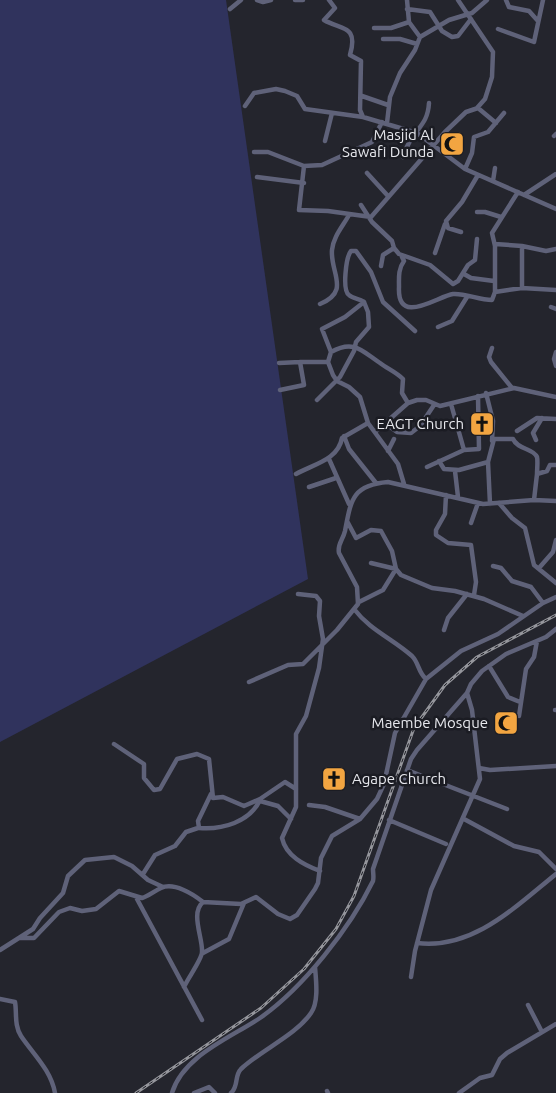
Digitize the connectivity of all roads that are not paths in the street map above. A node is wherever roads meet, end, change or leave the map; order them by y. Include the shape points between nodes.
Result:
1 (241, 0) edge
2 (257, 0) edge
3 (271, 0) edge
4 (295, 0) edge
5 (303, 0) edge
6 (329, 0) edge
7 (406, 0) edge
8 (458, 0) edge
9 (487, 0) edge
10 (506, 0) edge
11 (543, 0) edge
12 (230, 8) dead end
13 (407, 9) junction
14 (468, 13) junction
15 (471, 19) junction
16 (538, 21) junction
17 (409, 22) junction
18 (440, 26) junction
19 (374, 28) dead end
20 (498, 29) dead end
21 (420, 37) junction
22 (383, 39) dead end
23 (417, 44) junction
24 (362, 96) junction
25 (429, 103) dead end
26 (388, 105) junction
27 (245, 106) dead end
28 (476, 108) junction
29 (332, 113) junction
30 (504, 113) dead end
31 (363, 117) junction
32 (384, 122) junction
33 (496, 123) junction
34 (418, 133) junction
35 (325, 141) dead end
36 (435, 146) junction
37 (254, 152) dead end
38 (403, 157) dead end
39 (304, 166) junction
40 (495, 168) dead end
41 (465, 169) junction
42 (367, 173) dead end
43 (556, 174) edge
44 (478, 175) junction
45 (257, 177) dead end
46 (493, 181) junction
47 (304, 183) junction
48 (518, 192) junction
49 (524, 194) junction
50 (388, 196) junction
51 (361, 205) dead end
52 (556, 209) edge
53 (476, 212) dead end
54 (349, 215) junction
55 (501, 217) junction
56 (369, 218) junction
57 (445, 223) junction
58 (461, 232) dead end
59 (477, 239) dead end
60 (495, 244) junction
61 (522, 246) junction
62 (394, 248) junction
63 (556, 249) edge
64 (435, 253) dead end
65 (402, 256) junction
66 (381, 266) dead end
67 (464, 274) junction
68 (494, 281) junction
69 (455, 284) junction
70 (522, 288) junction
71 (556, 290) edge
72 (495, 292) junction
73 (459, 294) junction
74 (466, 297) junction
75 (364, 302) junction
76 (320, 304) dead end
77 (438, 327) dead end
78 (414, 331) dead end
79 (355, 347) junction
80 (492, 348) dead end
81 (331, 352) junction
82 (556, 352) edge
83 (300, 362) junction
84 (328, 362) junction
85 (279, 363) dead end
86 (556, 366) edge
87 (337, 381) junction
88 (512, 388) junction
89 (280, 390) dead end
90 (486, 393) junction
91 (478, 396) junction
92 (556, 397) edge
93 (317, 400) dead end
94 (408, 403) junction
95 (451, 404) junction
96 (434, 405) junction
97 (542, 418) junction
98 (556, 419) edge
99 (368, 423) junction
100 (386, 424) junction
101 (517, 431) dead end
102 (375, 432) junction
103 (344, 436) junction
104 (394, 439) dead end
105 (536, 440) dead end
106 (492, 442) junction
107 (464, 450) junction
108 (388, 451) junction
109 (329, 459) junction
110 (439, 461) junction
111 (488, 462) junction
112 (556, 465) edge
113 (427, 467) dead end
114 (454, 471) junction
115 (296, 474) dead end
116 (537, 474) junction
117 (336, 478) junction
118 (376, 483) junction
119 (404, 484) junction
120 (309, 487) dead end
121 (446, 495) junction
122 (458, 498) junction
123 (534, 500) junction
124 (556, 501) edge
125 (478, 503) junction
126 (499, 503) junction
127 (349, 504) junction
128 (490, 504) junction
129 (347, 522) junction
130 (471, 523) dead end
131 (556, 540) edge
132 (371, 563) dead end
133 (493, 566) dead end
134 (539, 568) junction
135 (396, 569) junction
136 (556, 583) edge
137 (298, 594) dead end
138 (467, 594) junction
139 (474, 595) junction
140 (555, 597) edge
141 (359, 602) junction
142 (543, 603) junction
143 (556, 605) edge
144 (354, 610) junction
145 (523, 616) junction
146 (556, 629) edge
147 (444, 630) dead end
148 (537, 641) junction
149 (322, 645) junction
150 (489, 666) junction
151 (426, 679) junction
152 (249, 682) dead end
153 (467, 693) junction
154 (520, 702) junction
155 (519, 716) dead end
156 (114, 744) dead end
157 (556, 766) edge
158 (481, 769) junction
159 (407, 770) junction
160 (296, 789) junction
161 (211, 794) junction
162 (474, 794) junction
163 (260, 800) junction
164 (309, 805) dead end
165 (507, 809) dead end
166 (291, 819) junction
167 (360, 819) junction
168 (464, 819) junction
169 (389, 820) junction
170 (198, 828) junction
171 (446, 844) dead end
172 (556, 868) edge
173 (320, 871) junction
174 (143, 874) junction
175 (556, 874) edge
176 (163, 887) junction
177 (137, 898) junction
178 (203, 902) junction
179 (244, 903) junction
180 (20, 938) junction
181 (417, 943) junction
182 (0, 950) edge
183 (202, 953) junction
184 (315, 967) junction
185 (411, 977) dead end
186 (184, 987) junction
187 (0, 999) edge
188 (528, 1005) dead end
189 (202, 1020) dead end
190 (556, 1024) edge
191 (542, 1032) junction
192 (54, 1093) edge
193 (172, 1093) edge
194 (194, 1093) edge
195 (215, 1093) edge
196 (231, 1093) edge
197 (459, 1093) edge

1 - 12 street
2 - 3 street
4 - 5 street
6 - 24 street via 335,8 324,20 344,27 352,37 351,57 361,61
7 - 13 street
8 - 14 street
9 - 14 street
10 - 16 street via 509,7 529,11
11 - 16 street
13 - 17 street
13 - 18 street via 430,12
14 - 15 street
14 - 18 street
15 - 18 street via 455,38 445,34
15 - 28 street via 492,47 494,56 486,96
16 - 20 street via 532,42
17 - 19 street via 391,28
17 - 21 street
18 - 21 street
21 - 23 street
22 - 23 street
23 - 26 street via 400,73
24 - 26 street
24 - 31 street via 360,110
25 - 34 street via 428,114
26 - 32 street
27 - 29 street via 254,93 276,89 296,96 305,109
28 - 33 street
28 - 36 street via 461,116
29 - 31 street
29 - 35 street
30 - 33 street
31 - 32 street
32 - 34 street
32 - 39 street via 370,143 327,164
33 - 41 street via 488,132 474,137
34 - 36 street
34 - 38 street
36 - 41 street
36 - 50 street
37 - 39 street via 268,152
39 - 47 street
40 - 46 street
41 - 44 street
42 - 50 street
43 - 49 street
44 - 46 street
44 - 57 street
45 - 47 street
46 - 48 street
47 - 54 street via 299,210
48 - 49 street
48 - 55 street
49 - 52 street
50 - 56 street via 376,214
51 - 56 street
53 - 55 street
54 - 56 street
54 - 76 street via 332,248 337,290 332,298
55 - 60 street via 492,233
56 - 62 street via 392,241
57 - 58 street via 450,230
57 - 64 street
59 - 67 street via 475,260
60 - 61 street
60 - 68 street
61 - 63 street via 546,251
61 - 70 street
62 - 65 street
62 - 66 street via 383,255
65 - 69 street via 430,265
65 - 73 street via 399,292 405,304 419,309
67 - 68 street
67 - 69 street
68 - 72 street
69 - 73 street
70 - 71 street
70 - 72 street
72 - 74 street via 491,300
73 - 74 street
74 - 77 street via 452,321
75 - 78 street via 350,296 346,290 347,256 352,251 356,251 370,271 382,302
75 - 79 street via 369,327
75 - 81 street via 323,328
79 - 81 street
79 - 87 street
79 - 94 street via 368,352 401,377 404,382 402,393
80 - 88 street via 491,362
81 - 84 street
82 - 86 street
83 - 84 street
83 - 85 street
83 - 89 street via 304,384
84 - 87 street
87 - 93 street
87 - 99 street via 360,397
88 - 90 street
88 - 92 street
90 - 91 street
90 - 106 street via 493,421
91 - 95 street
91 - 107 street via 479,448
94 - 96 street via 422,400
94 - 100 street
95 - 96 street
95 - 107 street
96 - 100 street via 420,426 411,433 398,432
97 - 98 street
97 - 101 street
97 - 105 street via 533,433
99 - 102 street
99 - 103 street
100 - 102 street
102 - 108 street
103 - 109 street
103 - 118 street via 349,449
104 - 108 street
106 - 111 street
106 - 116 street via 494,439 513,439 520,448 534,453
107 - 110 street
108 - 119 street via 400,469
109 - 115 street
109 - 117 street
110 - 113 street
110 - 114 street via 444,470
111 - 114 street
111 - 128 street
112 - 116 street via 550,465 547,471
114 - 122 street
116 - 123 street
117 - 120 street
117 - 127 street
118 - 119 street
118 - 127 street via 362,490
119 - 121 street
121 - 122 street
121 - 139 street via 446,514 436,535 448,542 472,546 476,582
122 - 125 street
123 - 124 street
123 - 126 street
125 - 128 street
125 - 130 street
126 - 128 street
126 - 134 street via 524,528 531,559
127 - 129 street
129 - 135 street via 356,538 371,530 381,531 392,551
129 - 141 street via 338,553 357,586
131 - 134 street via 554,551
132 - 135 street
133 - 142 street via 501,568 516,583 531,588
134 - 136 street
135 - 138 street via 400,575 432,588
135 - 141 street via 383,590
137 - 149 street via 316,596 320,601
138 - 139 street
138 - 147 street via 451,614
139 - 145 street
140 - 142 street
140 - 143 street
141 - 144 street
142 - 145 street
144 - 149 street
144 - 151 street via 369,626 414,658 419,672
145 - 151 street via 498,634 449,659
146 - 148 street
148 - 150 street via 512,651
148 - 154 street via 536,653 526,669
149 - 152 street via 303,664 288,665
149 - 160 street via 306,716 295,739
150 - 153 street via 478,675
150 - 154 street via 508,697
151 - 167 street via 395,733 380,792
153 - 158 street
153 - 159 street via 417,750
154 - 155 street
156 - 161 street via 144,764 144,778 154,790 160,789 177,759 206,756 210,762
157 - 158 street
158 - 162 street
159 - 162 street
159 - 169 street
160 - 163 street via 286,782
160 - 166 street via 296,807
161 - 163 street via 213,798 226,798 241,806
161 - 170 street
162 - 165 street
162 - 168 street
163 - 166 street via 278,806
163 - 170 street via 254,810 231,826
164 - 167 street
166 - 173 street via 282,836 284,845 303,864
167 - 173 street via 332,836 321,858
168 - 172 street via 514,846 539,852
168 - 181 street via 431,890
169 - 171 street
169 - 184 street via 373,870 374,880 355,914
170 - 174 street via 186,832 175,846 155,855
173 - 179 street via 315,889 293,918 283,917 260,898
174 - 176 street
174 - 180 street via 111,856 85,860 68,876 60,897 46,910 33,930
175 - 181 street via 505,916 464,937 440,945
176 - 177 street
176 - 178 street via 189,893
177 - 180 street via 119,891 96,909 67,908 34,938
177 - 186 street
178 - 179 street
178 - 183 street via 197,912
179 - 183 street via 229,939
180 - 182 street
181 - 185 street
183 - 186 street
184 - 193 street via 260,1017 184,1070
184 - 196 street via 316,991 311,1013 257,1054 241,1070 236,1088
186 - 189 street
187 - 192 street via 15,1002 20,1035 50,1078
188 - 191 street
190 - 191 street
191 - 197 street via 508,1052 500,1059 492,1075 480,1078
194 - 195 street via 209,1087

